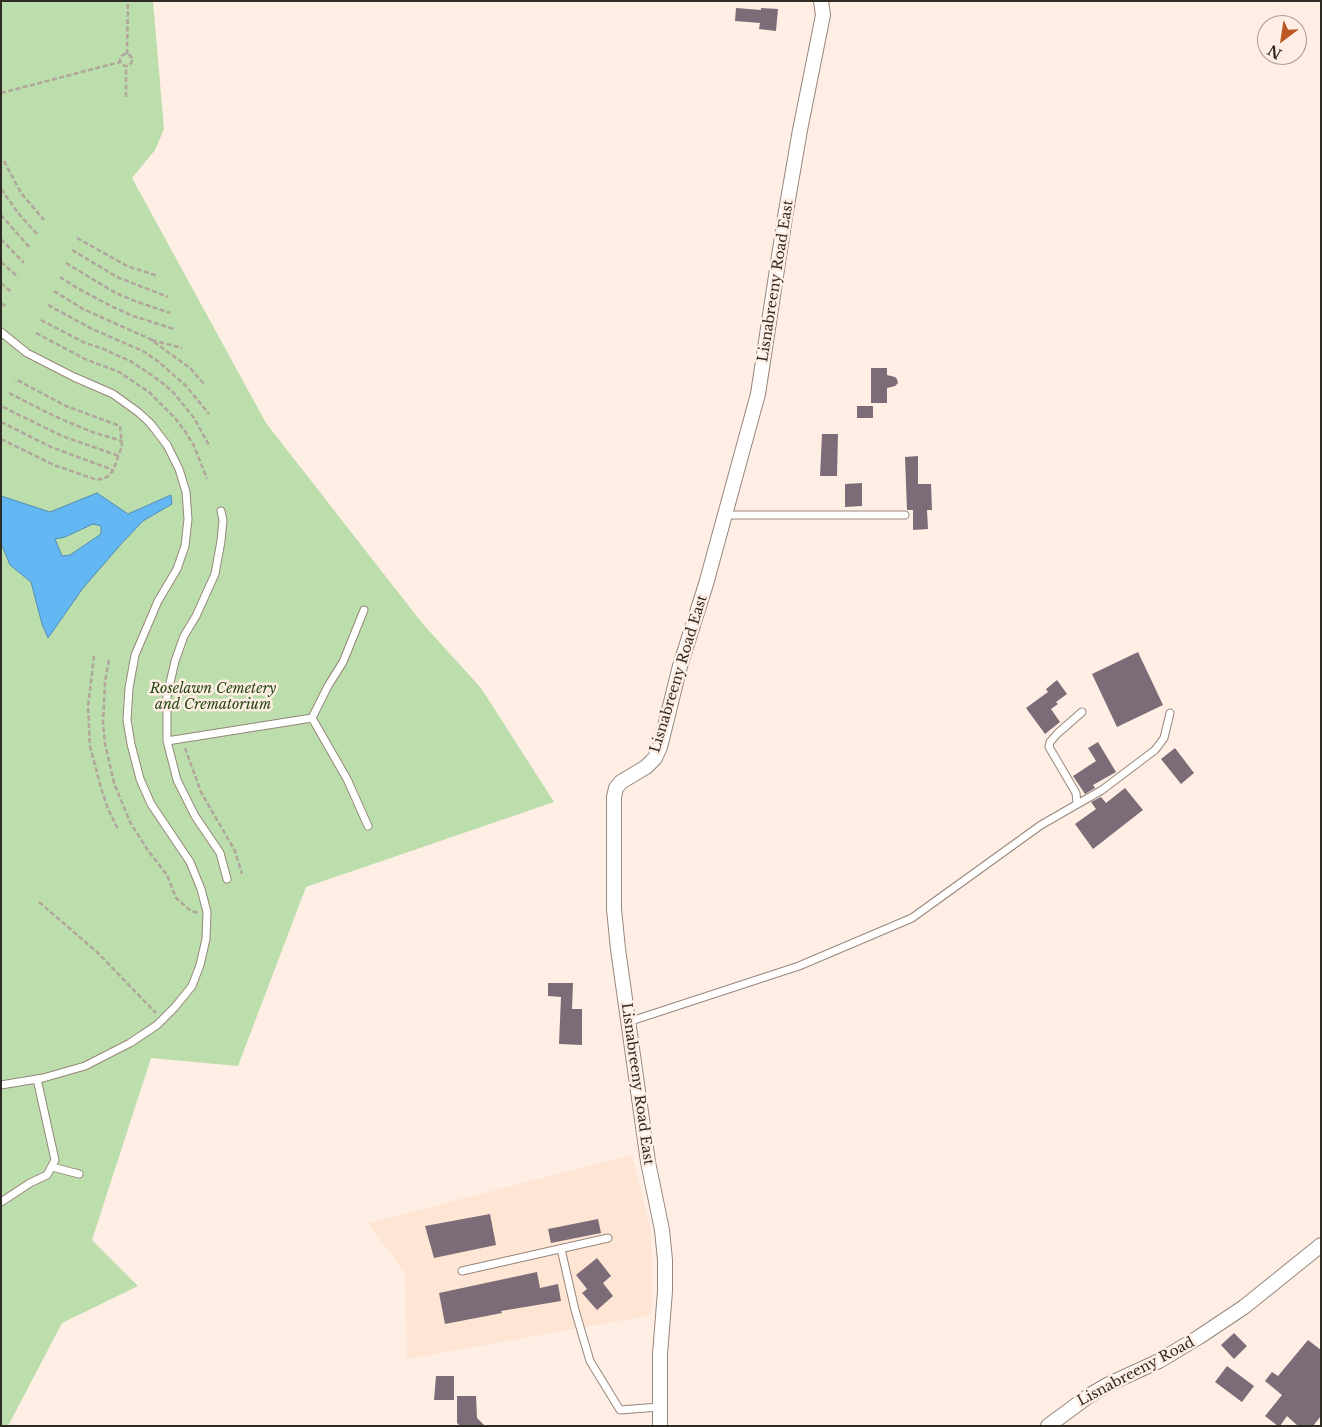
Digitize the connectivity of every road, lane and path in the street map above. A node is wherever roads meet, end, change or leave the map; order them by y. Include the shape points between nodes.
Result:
1 (128, 1) edge
2 (821, 1) edge
3 (127, 54) junction
4 (120, 62) junction
5 (126, 66) junction
6 (1, 93) edge
7 (126, 97) dead end
8 (4, 161) dead end
9 (1, 189) edge
10 (1, 215) edge
11 (44, 220) dead end
12 (38, 234) dead end
13 (77, 238) dead end
14 (1, 239) edge
15 (31, 248) dead end
16 (72, 250) dead end
17 (1, 262) edge
18 (24, 263) dead end
19 (66, 263) dead end
20 (158, 276) dead end
21 (18, 277) dead end
22 (60, 277) dead end
23 (1, 282) edge
24 (54, 291) dead end
25 (11, 292) dead end
26 (168, 297) dead end
27 (1, 303) edge
28 (48, 305) dead end
29 (5, 306) dead end
30 (170, 313) dead end
31 (41, 320) dead end
32 (174, 329) dead end
33 (1, 332) edge
34 (36, 333) dead end
35 (150, 339) junction
36 (182, 348) dead end
37 (16, 379) dead end
38 (204, 384) dead end
39 (9, 393) dead end
40 (3, 407) dead end
41 (209, 414) dead end
42 (1, 422) edge
43 (1, 439) edge
44 (122, 442) junction
45 (210, 447) dead end
46 (119, 456) junction
47 (113, 470) junction
48 (207, 479) dead end
49 (221, 511) dead end
50 (726, 514) junction
51 (905, 515) dead end
52 (364, 610) dead end
53 (94, 656) dead end
54 (109, 660) dead end
55 (1082, 712) dead end
56 (1170, 713) dead end
57 (312, 718) junction
58 (182, 739) junction
59 (167, 742) junction
60 (1077, 804) junction
61 (368, 826) dead end
62 (118, 829) dead end
63 (242, 874) dead end
64 (227, 879) dead end
65 (39, 902) dead end
66 (207, 915) junction
67 (162, 1020) junction
68 (628, 1022) junction
69 (37, 1079) junction
70 (1, 1086) edge
71 (52, 1167) junction
72 (79, 1174) dead end
73 (1, 1202) edge
74 (608, 1238) dead end
75 (1321, 1245) edge
76 (561, 1248) junction
77 (462, 1271) dead end
78 (659, 1407) junction
79 (660, 1426) edge
80 (1048, 1426) edge

1 - 3 path
2 - 50 street, Lisnabreeny Road East via 823,15 786,207 758,394
3 - 4 path
3 - 5 path via 132,60
4 - 5 path
4 - 6 path
5 - 7 path
8 - 11 path via 21,193
9 - 12 path via 18,214
10 - 15 path
13 - 20 path via 127,266
14 - 18 path
16 - 26 path via 117,277
17 - 21 path
19 - 30 path via 114,292
22 - 32 path via 113,307
23 - 25 path
24 - 35 path via 83,309
27 - 29 path
28 - 41 path via 143,351 186,386
31 - 45 path via 85,344 125,358 160,381 194,418
33 - 66 lane via 27,353 113,394 138,412 166,445 179,469 186,492 185,546 135,655 128,688 127,720 140,778 151,804 190,862
34 - 48 path via 119,372 149,392 185,431
35 - 36 path
35 - 38 path via 190,368
37 - 44 path via 66,406 120,426
39 - 44 path via 54,416
40 - 46 path via 62,436
42 - 47 path via 51,447
43 - 47 path via 97,480 107,477
44 - 46 path
46 - 47 path
49 - 59 lane via 221,541 215,574 175,661 167,696
50 - 51 lane
50 - 68 street, Lisnabreeny Road East via 680,666 660,747 646,767 621,782 614,797 614,909
52 - 57 lane via 343,662
53 - 62 path via 88,707 90,746 108,809
54 - 66 path via 103,723 114,783 130,822 167,875 176,898 191,910
55 - 60 lane via 1058,733 1049,747 1076,793
56 - 60 lane via 1164,738 1155,750 1102,790
57 - 58 lane
57 - 61 lane via 347,779
58 - 59 lane
58 - 63 path via 201,792 235,851
59 - 64 lane via 177,780 195,816 220,853
60 - 68 lane via 1041,825 912,918 798,966
65 - 67 path via 98,953
66 - 67 lane via 204,948 192,986
67 - 69 lane via 130,1043 85,1066
68 - 78 street, Lisnabreeny Road East via 665,1260
69 - 70 lane
69 - 71 lane via 55,1160
71 - 72 lane
71 - 73 lane via 47,1175
74 - 76 lane
75 - 80 street, Lisnabreeny Road via 1199,1338 1090,1395
76 - 77 lane
76 - 78 lane via 590,1361 604,1386 620,1410
78 - 79 street, Lisnabreeny Road East

